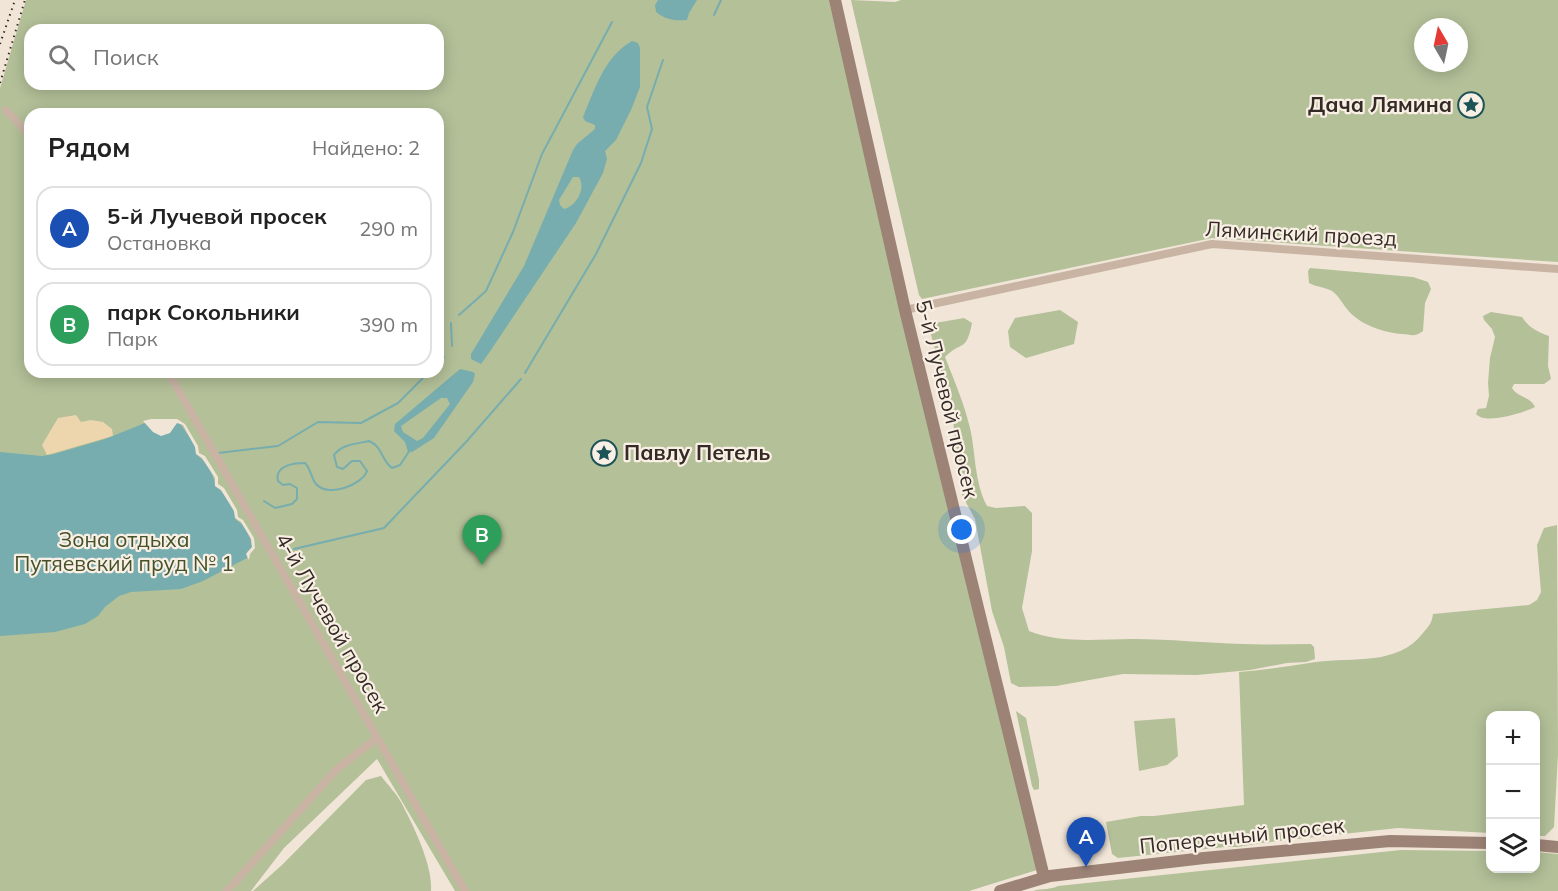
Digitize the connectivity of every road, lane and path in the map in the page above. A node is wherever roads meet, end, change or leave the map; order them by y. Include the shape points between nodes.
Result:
1 (835, 0) edge
2 (6, 110) dead end
3 (24, 130) edge
4 (1558, 268) edge
5 (905, 310) junction
6 (171, 378) edge
7 (377, 738) junction
8 (1486, 843) edge
9 (1540, 845) edge
10 (1558, 847) edge
11 (1044, 877) junction
12 (227, 891) edge
13 (465, 891) edge
14 (1000, 891) edge

1 - 5 street, 5-й Лучевой просек
2 - 3 street
4 - 5 street, Ляминский проезд via 1212,244
5 - 11 street, 5-й Лучевой просек
6 - 7 street, 4-й Лучевой просек
7 - 12 street via 337,769
7 - 13 street, 4-й Лучевой просек
8 - 11 street, Поперечный просек via 1390,841
9 - 10 street
11 - 14 street, Поперечный просек

